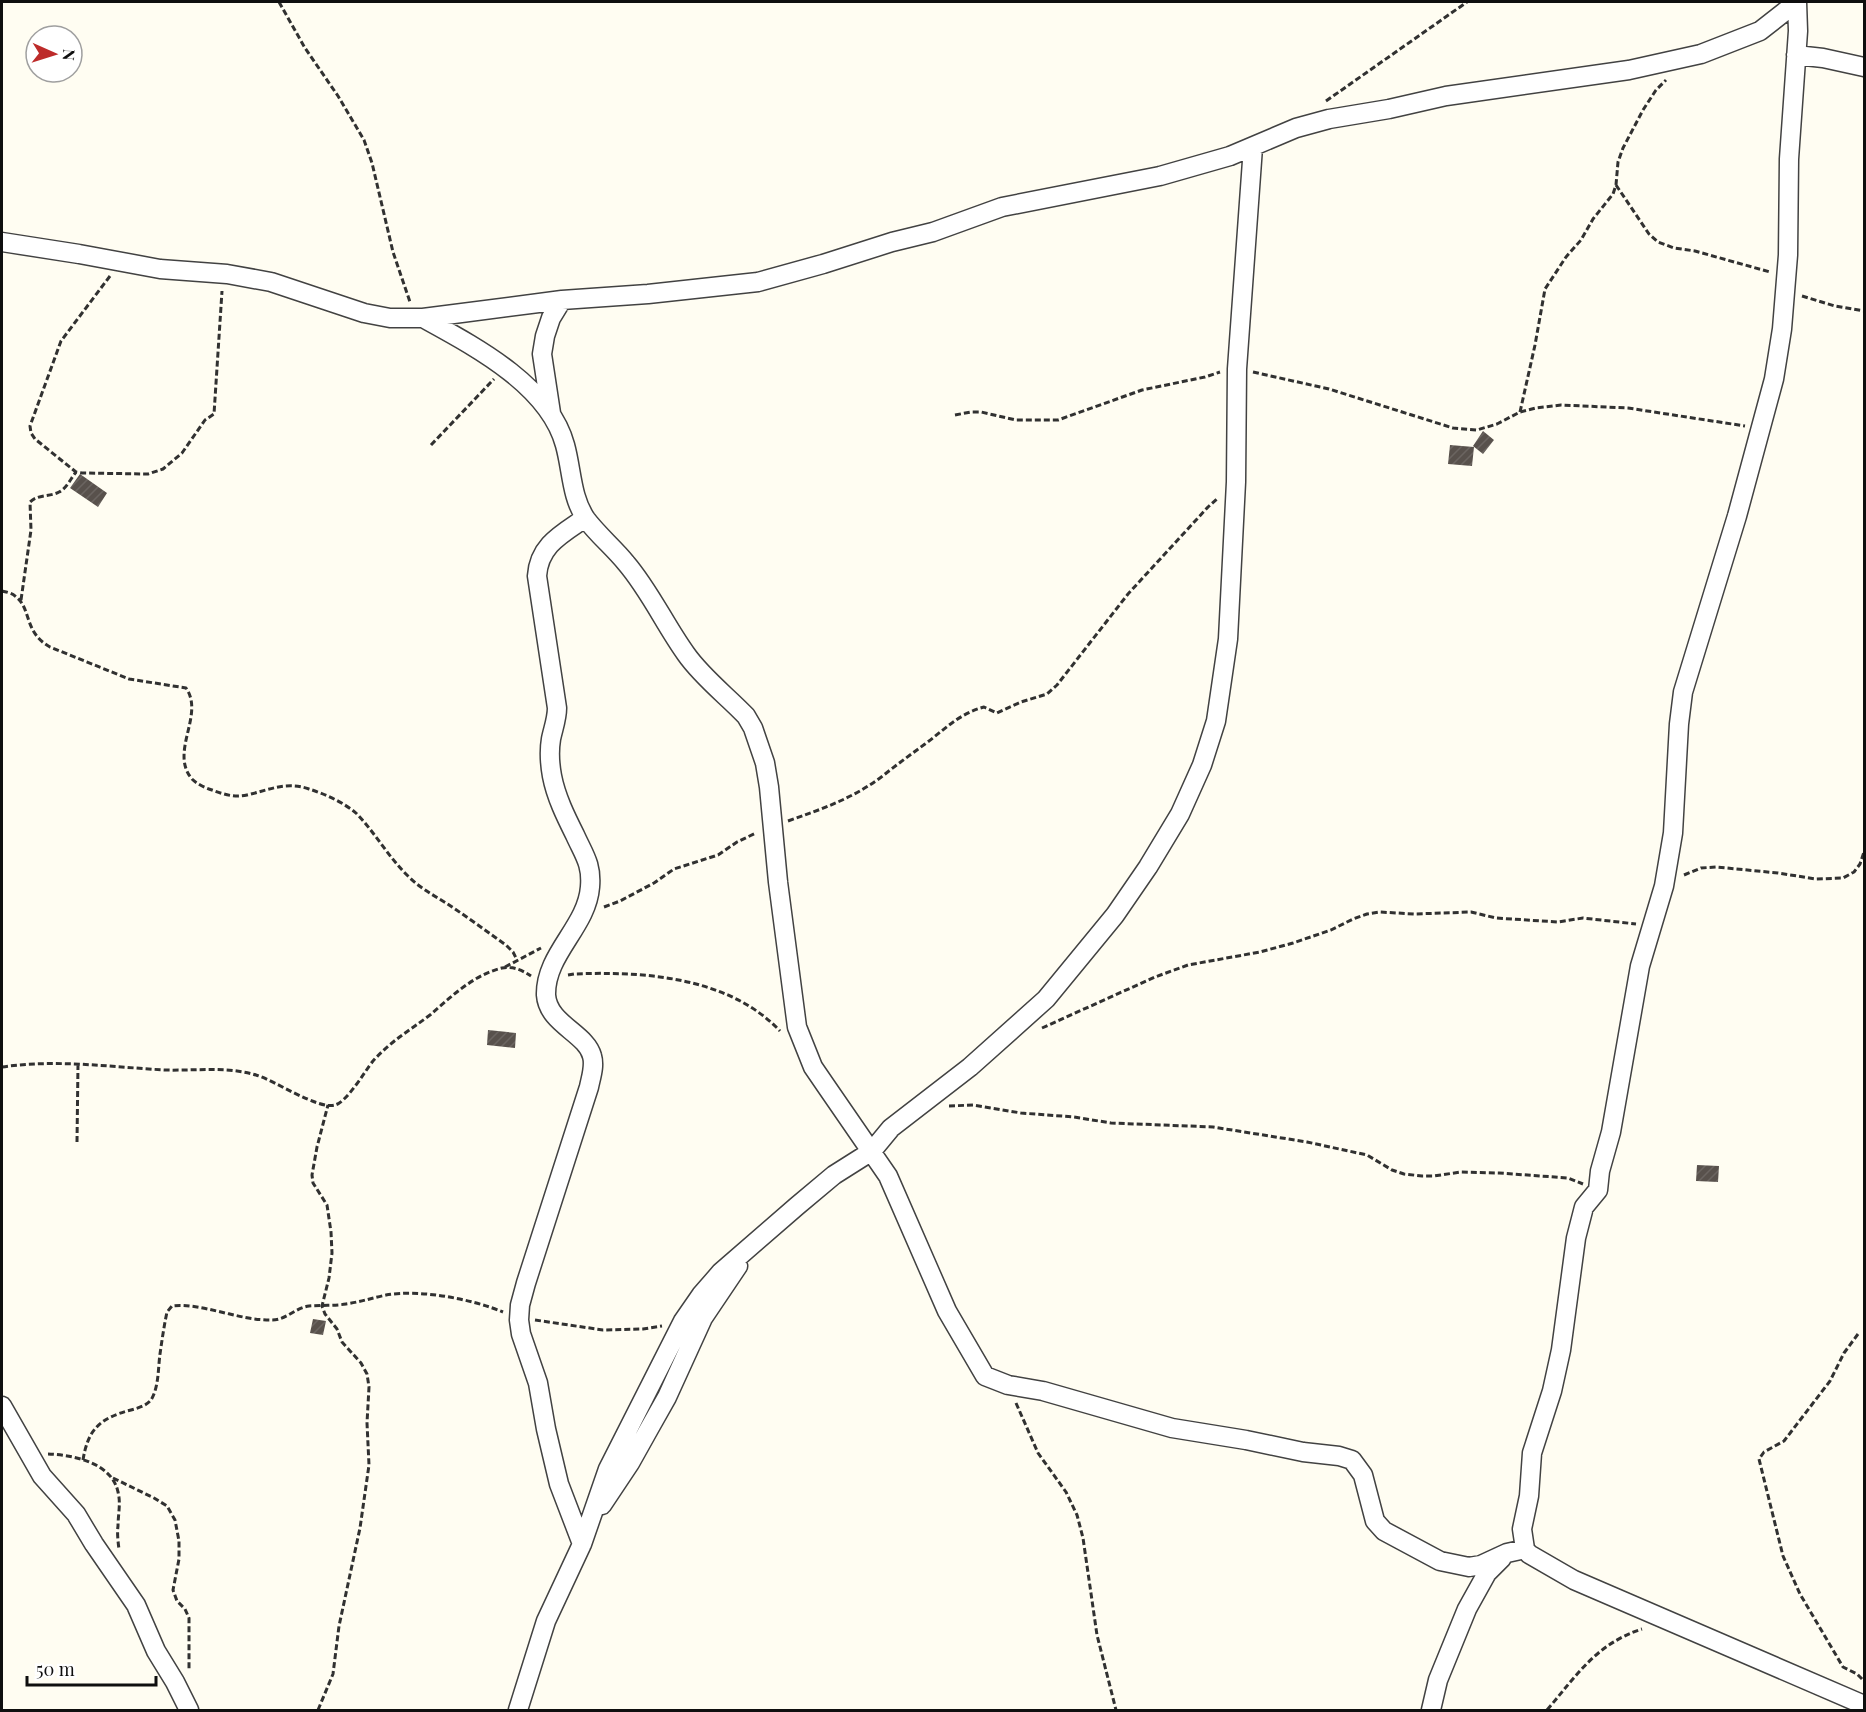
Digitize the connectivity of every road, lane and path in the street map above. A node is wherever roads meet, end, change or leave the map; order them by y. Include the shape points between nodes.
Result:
1 (279, 2) edge
2 (1467, 2) edge
3 (1797, 2) edge
4 (1796, 55) junction
5 (1864, 67) edge
6 (1668, 78) dead end
7 (1322, 104) dead end
8 (1253, 147) junction
9 (1616, 185) junction
10 (2, 242) edge
11 (120, 262) junction
12 (227, 274) junction
13 (1786, 282) junction
14 (562, 300) junction
15 (1864, 311) edge
16 (418, 318) junction
17 (506, 369) junction
18 (1237, 369) junction
19 (1520, 412) junction
20 (551, 413) junction
21 (955, 415) dead end
22 (1761, 428) junction
23 (431, 445) dead end
24 (76, 472) junction
25 (1236, 482) junction
26 (585, 518) junction
27 (2, 591) edge
28 (21, 602) junction
29 (772, 827) junction
30 (1864, 852) edge
31 (1664, 886) junction
32 (602, 908) dead end
33 (1652, 927) junction
34 (564, 943) junction
35 (517, 960) junction
36 (504, 968) junction
37 (547, 988) junction
38 (1036, 1031) dead end
39 (782, 1033) dead end
40 (78, 1064) junction
41 (2, 1067) edge
42 (920, 1105) junction
43 (328, 1106) junction
44 (77, 1142) dead end
45 (872, 1151) junction
46 (1598, 1190) junction
47 (746, 1251) junction
48 (322, 1306) junction
49 (519, 1320) junction
50 (683, 1321) junction
51 (1858, 1334) dead end
52 (1000, 1383) junction
53 (2, 1406) edge
54 (30, 1455) junction
55 (83, 1460) junction
56 (113, 1478) junction
57 (582, 1544) junction
58 (119, 1551) dead end
59 (1516, 1551) junction
60 (1670, 1620) junction
61 (1864, 1681) edge
62 (187, 1704) edge
63 (1864, 1705) edge
64 (318, 1710) edge
65 (518, 1710) edge
66 (1116, 1710) edge
67 (1431, 1710) edge
68 (1547, 1710) edge

1 - 16 path via 364,140 393,252
2 - 7 path
3 - 4 street
3 - 8 street via 1760,31 1701,54 1629,70 1446,96 1329,119
4 - 5 street
4 - 13 street
6 - 9 path via 1643,110 1623,148
8 - 14 street via 1160,176 1002,207 933,232 758,282
8 - 18 street
9 - 13 path via 1658,242
9 - 19 path via 1545,289
10 - 11 street
11 - 12 street
11 - 24 path via 61,341 30,426 35,439
12 - 16 street via 281,285 364,313
12 - 24 path via 221,297 214,414 201,424 174,462 156,472
13 - 15 path via 1805,297
13 - 22 street via 1774,379
14 - 16 street
14 - 20 street via 551,318 542,354
16 - 17 street via 473,346
17 - 20 street
17 - 23 path
18 - 19 path via 1329,389 1454,428 1477,430
18 - 21 path via 1142,390 1058,420 1016,420 981,412
18 - 25 street
19 - 22 path via 1562,405 1629,408
20 - 26 street via 565,444 572,486
22 - 31 street via 1683,692 1673,833
24 - 28 path via 58,493 30,502 29,547
25 - 29 path via 1134,587 1047,694 997,713 984,707 971,711 850,797
25 - 42 street via 1228,639 1216,721 1180,814 1115,915 1046,999 970,1067
26 - 29 street via 627,563 687,656 746,716 765,763
26 - 34 street via 542,554 537,576 558,708 551,740 552,775 591,872 583,914
27 - 28 path via 15,595
28 - 35 path via 35,636 50,647 129,679 186,688 193,705 184,760 194,781 230,796 294,785 335,800 355,812 410,878 506,945
29 - 32 path via 718,855 674,869
29 - 45 street via 797,1027 813,1067
30 - 31 path via 1854,872 1843,878 1816,879 1716,867 1691,871
31 - 33 street
33 - 38 path via 1583,918 1558,922 1496,918 1471,912 1380,912 1293,943 1177,969
33 - 46 street
34 - 35 path via 544,947
34 - 37 street
35 - 36 path
36 - 37 path via 516,968
36 - 43 path via 489,972 449,997 399,1036 364,1071 340,1103
37 - 39 path via 574,974 626,972 680,981 733,996
37 - 49 street via 549,1008 588,1047 593,1068 526,1283
40 - 41 path
40 - 43 path via 245,1072
40 - 44 path
42 - 45 street via 891,1128
42 - 46 path via 973,1105 1112,1123 1213,1127 1367,1155 1404,1174 1434,1176 1461,1172 1557,1177
43 - 48 path via 312,1175 327,1205 331,1233 332,1254
45 - 47 street via 834,1175
45 - 52 street via 888,1176 956,1328 985,1376
46 - 59 street via 1584,1208 1576,1238 1561,1350 1532,1453 1529,1496
47 - 50 street via 721,1272
47 - 57 street via 704,1318 649,1430
48 - 49 path via 409,1293 475,1303
48 - 55 path via 295,1310 275,1321 172,1306 167,1312 150,1401 103,1421 86,1443
48 - 64 path via 342,1342 367,1374 369,1465 333,1674
49 - 50 path via 603,1330 643,1329
49 - 57 street via 559,1484
50 - 57 street via 608,1469
51 - 61 path via 1830,1381 1784,1441 1759,1459 1783,1556 1800,1594 1843,1667
52 - 59 street via 1043,1391 1172,1428 1352,1460 1363,1475 1375,1521 1384,1531 1426,1555 1469,1567
52 - 66 path via 1012,1395 1038,1453 1077,1515 1097,1635
53 - 54 street
54 - 55 path
54 - 62 street via 42,1476 76,1514 136,1605 160,1659
55 - 56 path
56 - 58 path via 119,1493
56 - 62 path via 167,1506 175,1520 179,1559 173,1590 189,1618
57 - 65 street via 546,1621
59 - 60 street
59 - 67 street via 1487,1573 1467,1609 1438,1680
60 - 63 street
60 - 68 path via 1623,1635 1605,1646

